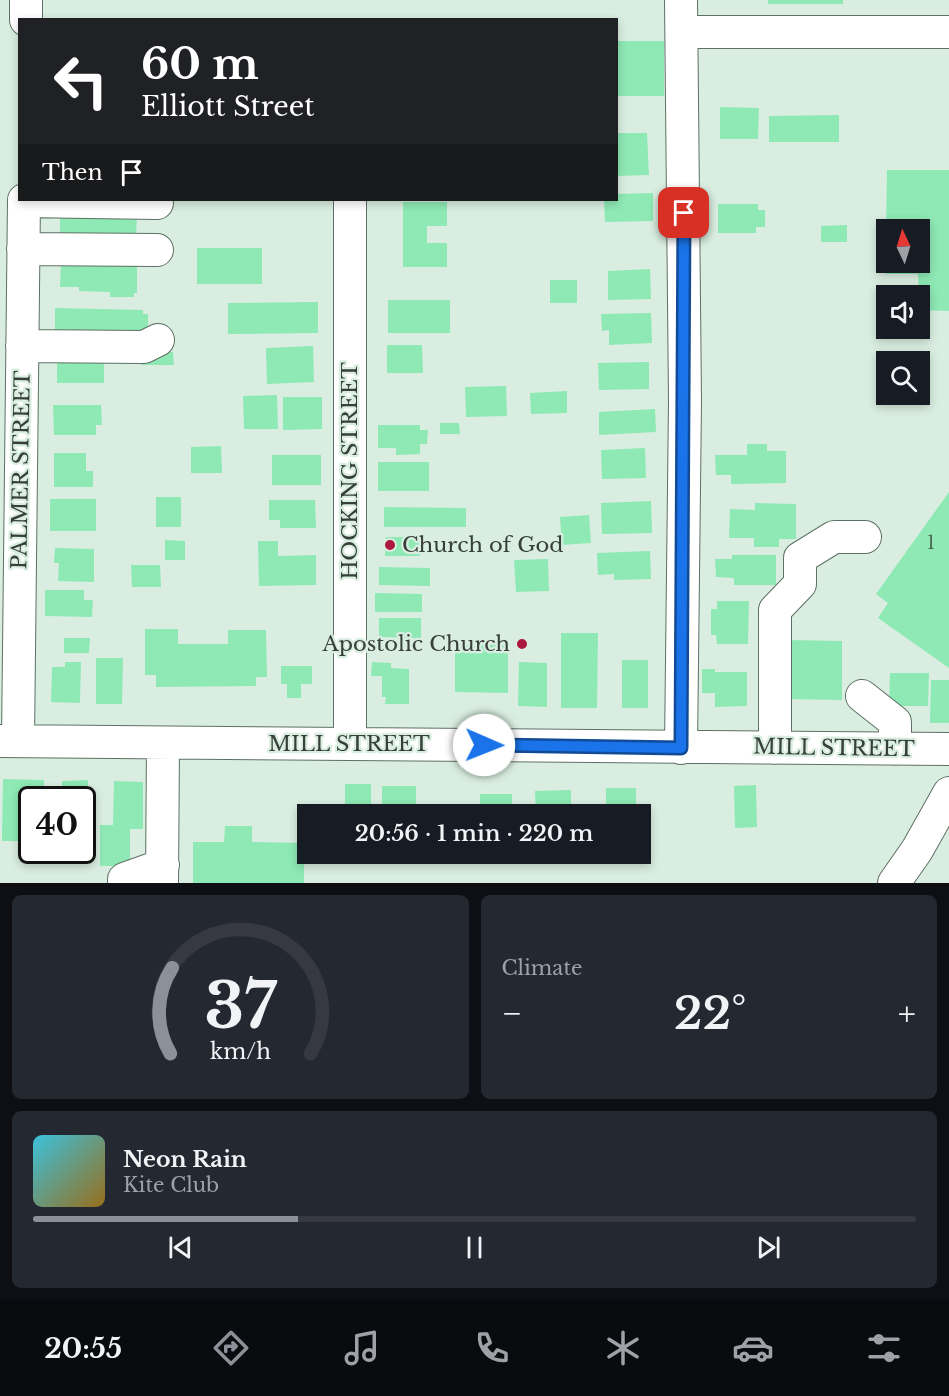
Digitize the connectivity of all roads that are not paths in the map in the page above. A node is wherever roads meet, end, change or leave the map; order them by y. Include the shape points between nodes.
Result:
1 (26, 0) edge
2 (681, 0) edge
3 (26, 18) edge
4 (949, 32) edge
5 (682, 33) junction
6 (24, 201) edge
7 (68, 201) edge
8 (350, 201) edge
9 (157, 203) dead end
10 (23, 249) junction
11 (157, 250) dead end
12 (158, 340) dead end
13 (22, 346) junction
14 (865, 537) dead end
15 (862, 696) dead end
16 (9, 741) edge
17 (163, 743) junction
18 (350, 743) junction
19 (681, 748) junction
20 (775, 748) junction
21 (895, 749) junction
22 (949, 749) edge
23 (949, 793) edge
24 (163, 874) edge
25 (124, 883) edge
26 (894, 883) edge

1 - 3 street
2 - 5 street
4 - 5 street
5 - 19 street via 685,408
6 - 10 street, PALMER STREET
7 - 9 street
8 - 18 street, HOCKING STREET
10 - 11 street
10 - 13 street, PALMER STREET
12 - 13 street via 144,347
13 - 16 street, PALMER STREET
14 - 20 street via 834,537 800,558 800,584 775,610
15 - 21 street via 895,722
16 - 17 street, MILL STREET
17 - 18 street, MILL STREET
17 - 24 street
18 - 19 street, MILL STREET
19 - 20 street, MILL STREET
20 - 21 street, MILL STREET
21 - 22 street, MILL STREET
23 - 26 street
24 - 25 street via 124,879

